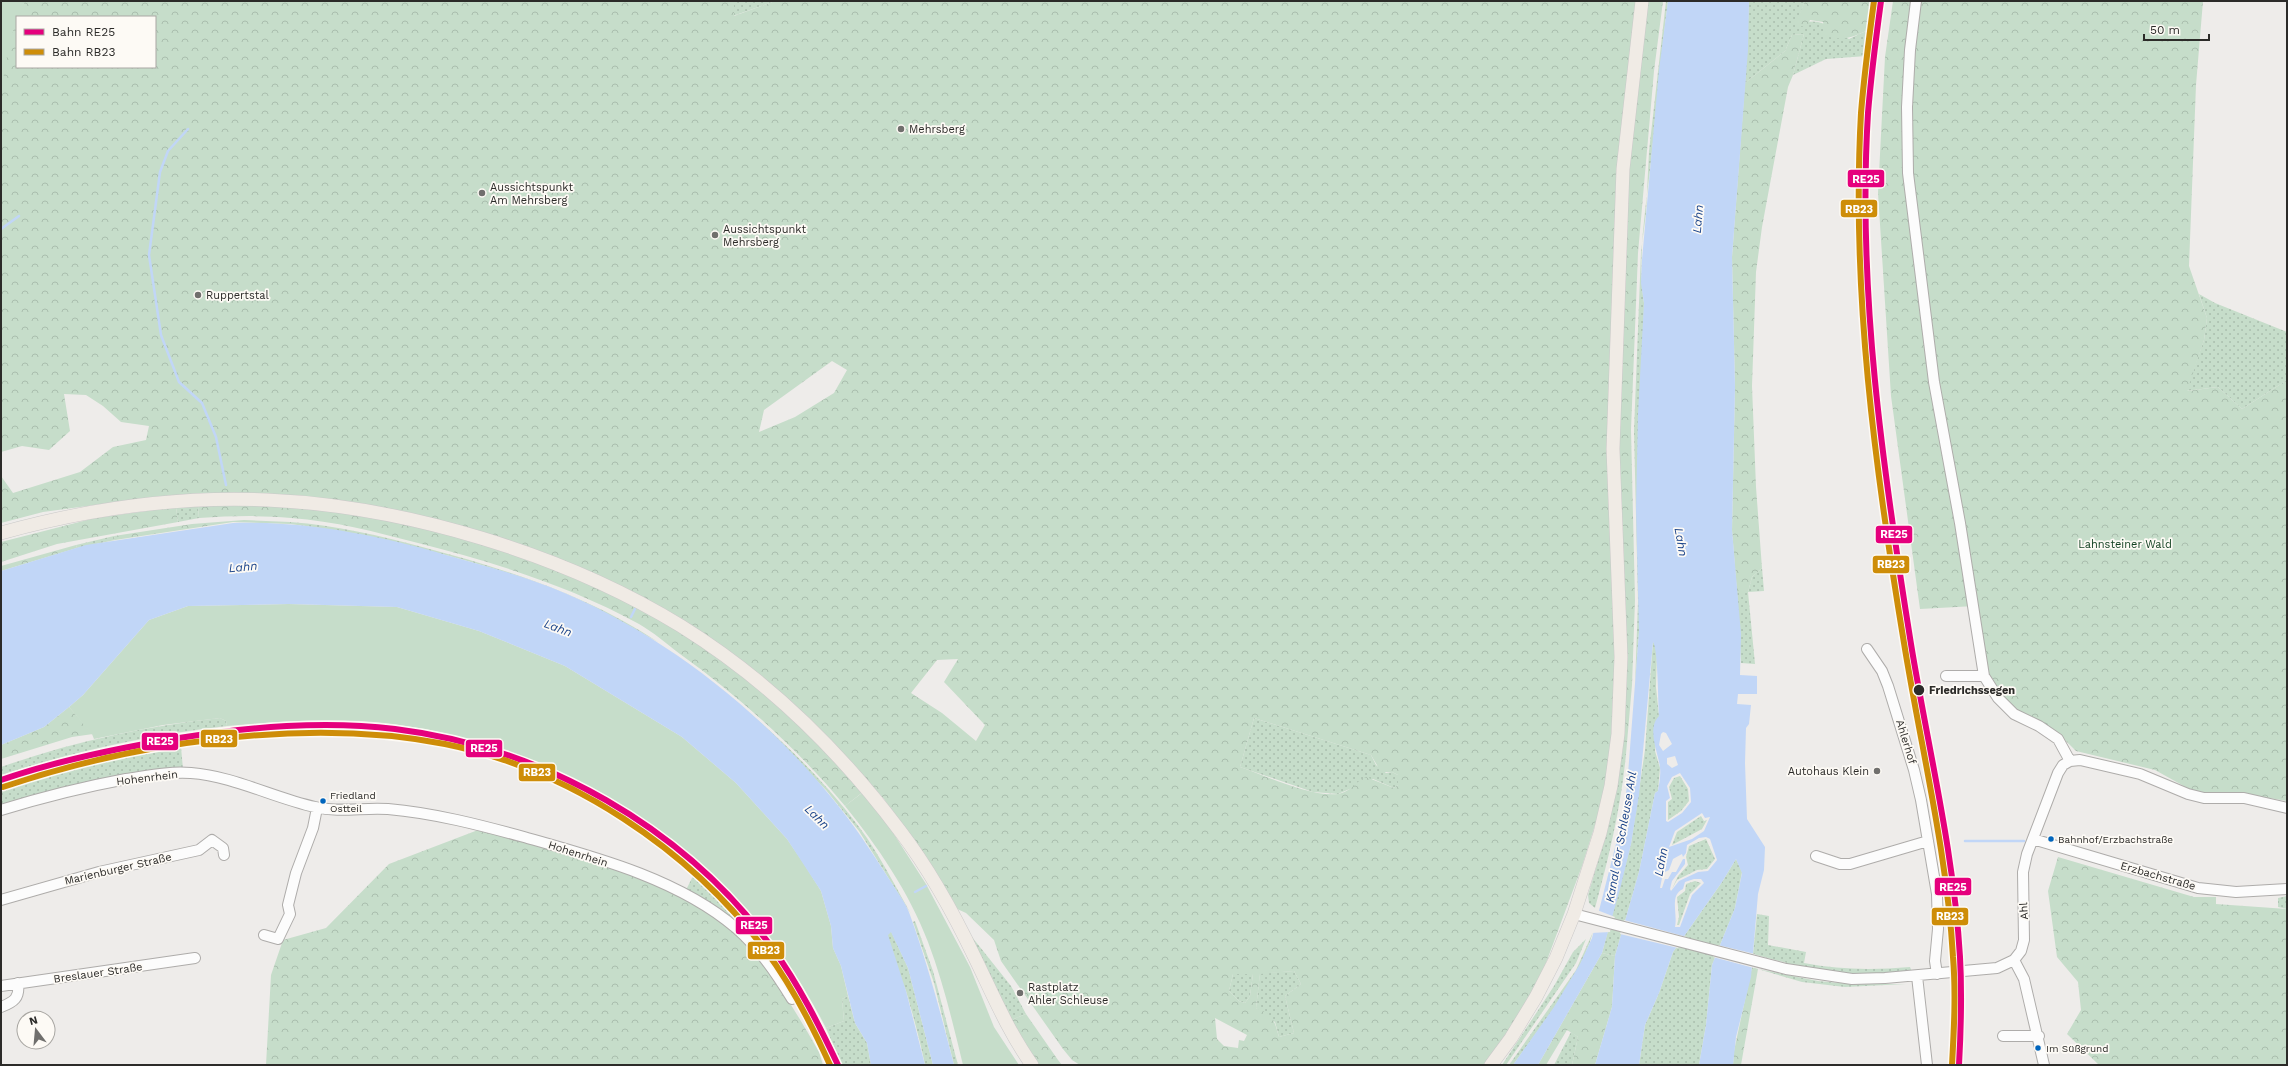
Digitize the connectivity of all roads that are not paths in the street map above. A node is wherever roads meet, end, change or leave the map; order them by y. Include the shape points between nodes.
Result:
1 (1642, 1) edge
2 (1916, 1) edge
3 (1, 533) edge
4 (1867, 649) dead end
5 (1946, 676) dead end
6 (1984, 676) junction
7 (2070, 761) junction
8 (316, 808) junction
9 (2287, 808) edge
10 (1, 810) edge
11 (2033, 839) junction
12 (1928, 841) junction
13 (224, 855) dead end
14 (1816, 856) dead end
15 (2287, 889) edge
16 (1, 900) edge
17 (1578, 916) junction
18 (264, 935) dead end
19 (195, 958) dead end
20 (2014, 960) junction
21 (1937, 974) junction
22 (1916, 976) junction
23 (18, 983) junction
24 (1, 986) edge
25 (792, 999) dead end
26 (1, 1007) edge
27 (2003, 1036) dead end
28 (2039, 1036) junction
29 (2047, 1064) edge
30 (1032, 1065) edge
31 (1491, 1065) edge
32 (1927, 1065) edge

1 - 17 main road via 1623,169 1614,421 1613,470 1621,657 1618,734 1608,802
2 - 6 street via 1907,100 1908,173 1934,382
3 - 30 main road via 95,511 138,506 223,500 308,502 393,516 486,540 593,580 638,602 682,627 761,684 833,751 872,795 902,833 927,871 974,956 1004,1021
4 - 12 street, Ahlerhof via 1882,671 1898,717 1914,770
5 - 6 street
6 - 7 street via 1998,698 2014,714 2058,739
7 - 9 street via 2080,760 2140,774 2204,798 2244,798
7 - 11 street, Ahl via 2063,765 2058,773
8 - 10 street, Hohenrhein via 214,777 191,773 156,774 75,788
8 - 18 street via 313,828 289,898 290,914 278,939
8 - 25 street, Hohenrhein via 345,811 389,809 478,825 581,853 649,878 698,901 735,927 758,950
11 - 15 street, Erzbachstraße via 2198,888 2236,892
11 - 20 street, Ahl via 2023,872 2024,940 2021,951
12 - 14 street via 1850,864 1840,864
12 - 21 street, Ahlerhof via 1938,911
13 - 16 street, Marienburger Straße via 223,848 212,840 199,850 99,872
17 - 22 street via 1786,969 1852,979
17 - 31 main road via 1536,997
19 - 23 street, Breslauer Straße
20 - 21 street via 1996,968
20 - 28 street via 2024,978
21 - 22 street
22 - 32 street
23 - 24 street, Breslauer Straße
23 - 26 street via 18,998
27 - 28 street
28 - 29 street

